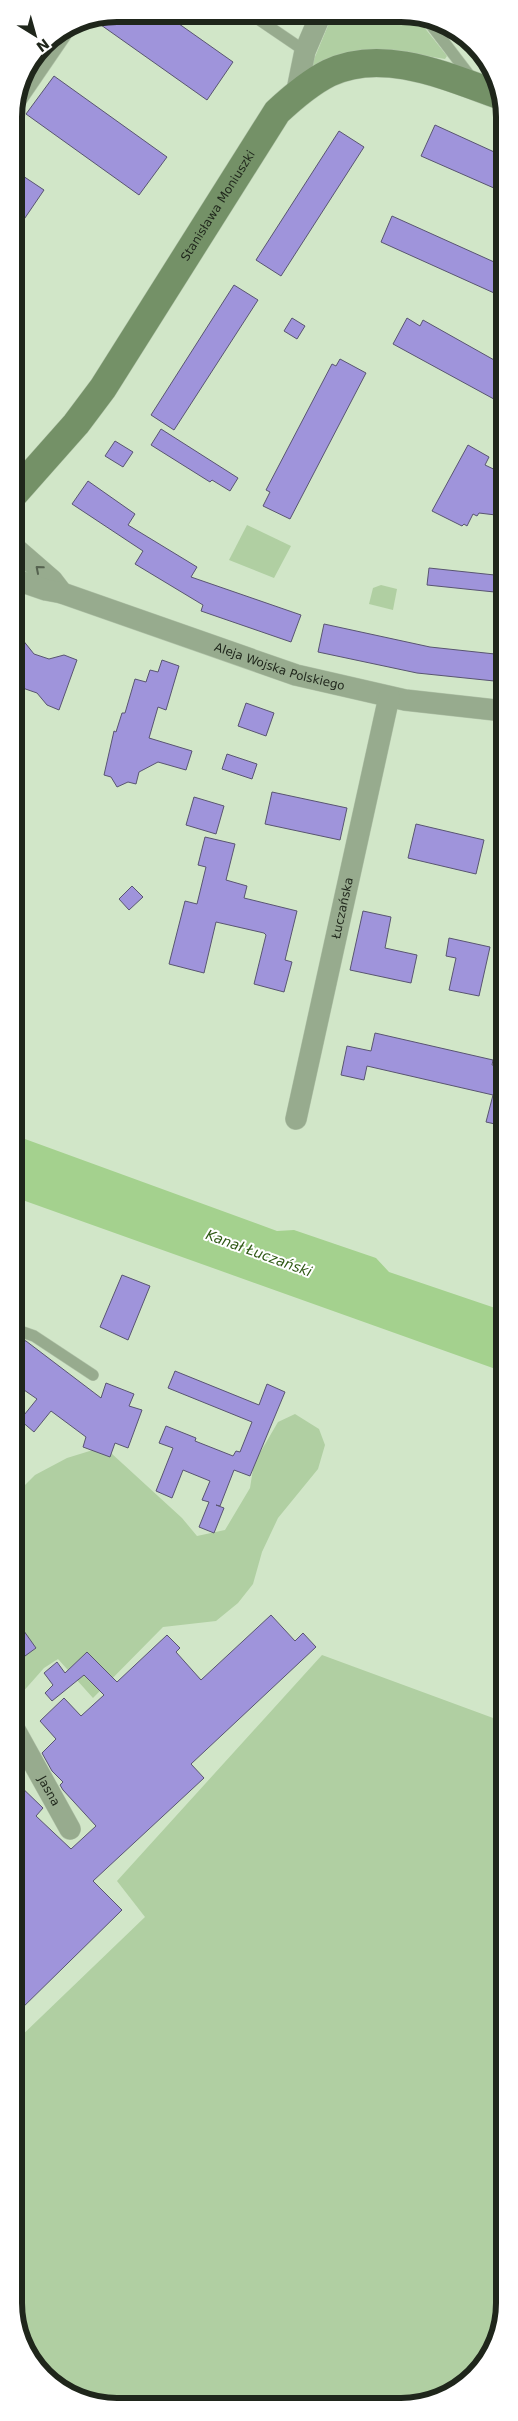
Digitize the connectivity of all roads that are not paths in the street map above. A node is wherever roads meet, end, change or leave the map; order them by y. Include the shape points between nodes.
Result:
1 (264, 23) edge
2 (317, 23) edge
3 (436, 30) edge
4 (63, 40) edge
5 (305, 51) junction
6 (489, 91) edge
7 (26, 94) edge
8 (296, 95) junction
9 (23, 484) edge
10 (23, 555) edge
11 (23, 582) edge
12 (62, 593) junction
13 (389, 697) junction
14 (496, 710) edge
15 (296, 1119) dead end
16 (22, 1332) edge
17 (93, 1375) dead end
18 (22, 1743) edge
19 (70, 1829) dead end

1 - 5 lane
2 - 5 street
3 - 6 lane
4 - 7 lane
5 - 8 street
6 - 8 street, Stanisława Moniuszki via 409,65 374,64 331,72
8 - 9 street, Stanisława Moniuszki via 277,112 103,388
12 -> 10 street, Aleja Wojska Polskiego
11 - 12 street, Aleja Wojska Polskiego
12 - 13 street, Aleja Wojska Polskiego via 296,676
13 - 14 street, Aleja Wojska Polskiego
13 - 15 street, Łuczańska
16 - 17 lane via 34,1336
18 - 19 street, Jasna

